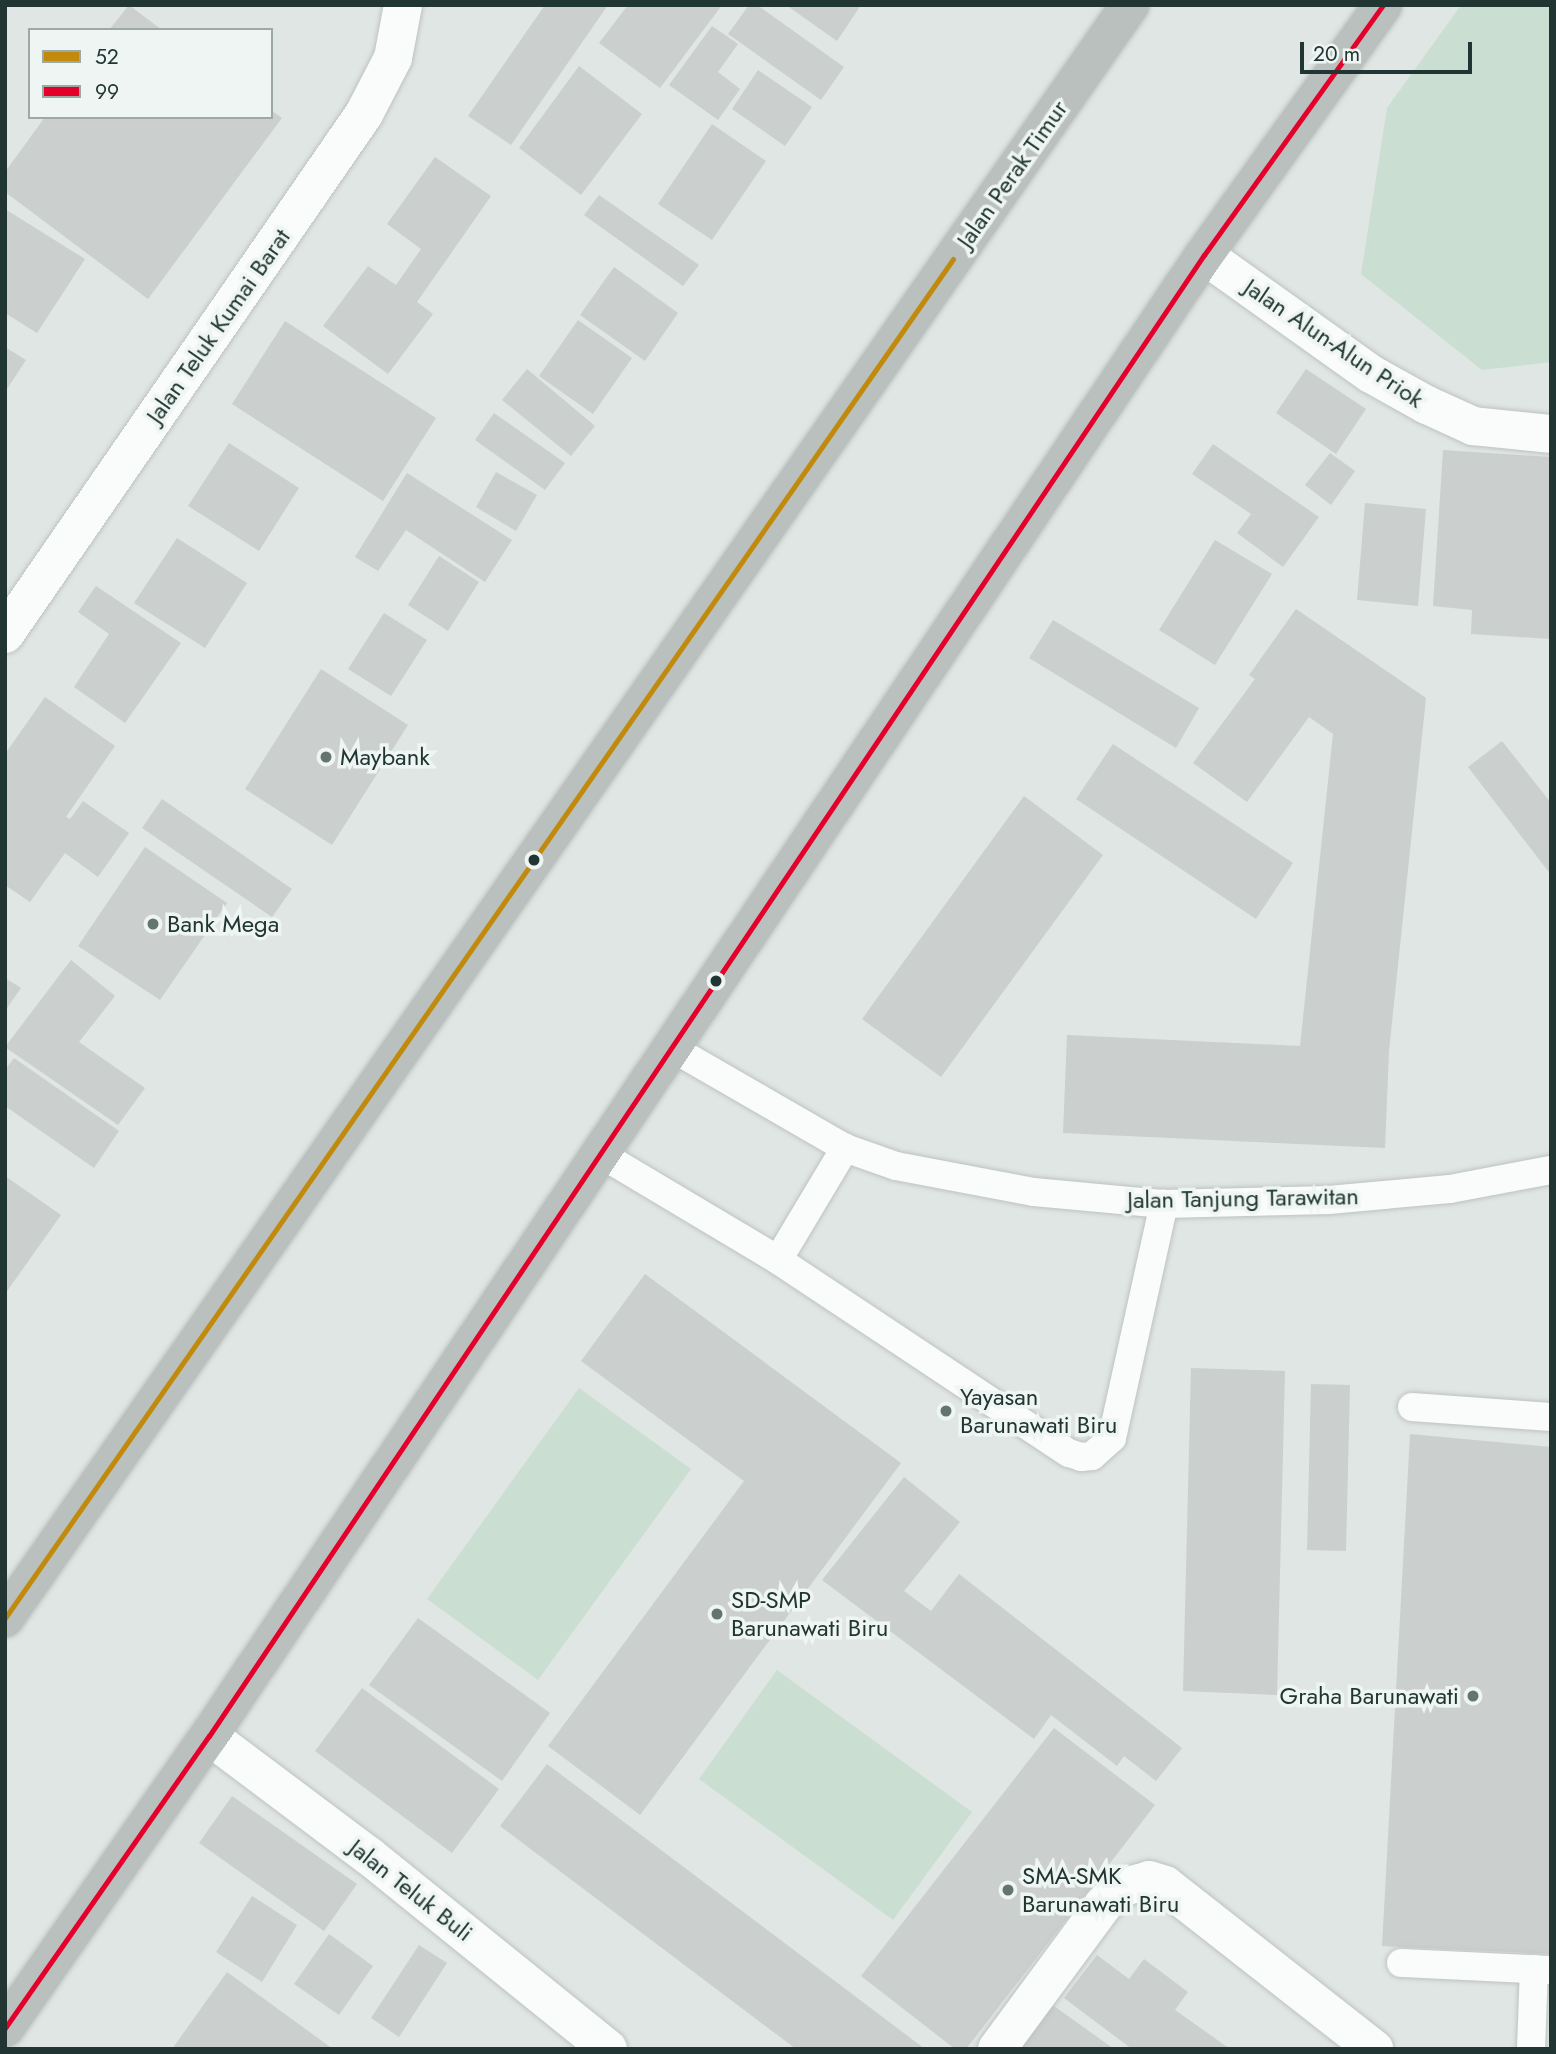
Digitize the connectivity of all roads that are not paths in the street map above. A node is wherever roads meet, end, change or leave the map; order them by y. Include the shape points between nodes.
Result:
1 (403, 5) edge
2 (1130, 5) edge
3 (1383, 5) edge
4 (1204, 255) junction
5 (1551, 434) edge
6 (5, 635) edge
7 (672, 1048) junction
8 (845, 1147) junction
9 (602, 1155) junction
10 (1551, 1170) edge
11 (1164, 1205) junction
12 (778, 1260) junction
13 (1412, 1407) dead end
14 (1551, 1418) edge
15 (5, 1618) edge
16 (209, 1736) junction
17 (1401, 1963) dead end
18 (1542, 1970) edge
19 (5, 2028) edge
20 (608, 2049) edge
21 (997, 2049) edge
22 (1374, 2049) edge
23 (1531, 2049) edge

1 - 6 street, Jalan Teluk Kumai Barat via 393,58 364,114
2 - 15 highway, Jalan Perak Timur
3 - 4 highway
4 - 5 street, Jalan Alun-Alun Priok via 1371,374 1427,405 1473,426
4 - 7 highway
7 - 8 lane, Jalan Tanjung Tarawitan
7 - 9 highway
8 - 11 lane, Jalan Tanjung Tarawitan via 896,1166 967,1183
8 - 12 lane
9 - 12 lane
9 - 16 highway
10 - 11 lane, Jalan Tanjung Tarawitan via 1437,1191
11 - 12 lane via 1112,1437 1092,1456 1069,1453
13 - 14 lane
16 - 19 highway
16 - 20 street, Jalan Teluk Buli via 369,1856
17 - 18 lane
18 - 23 lane
21 - 22 street via 1103,1905 1119,1888 1149,1880 1165,1885

